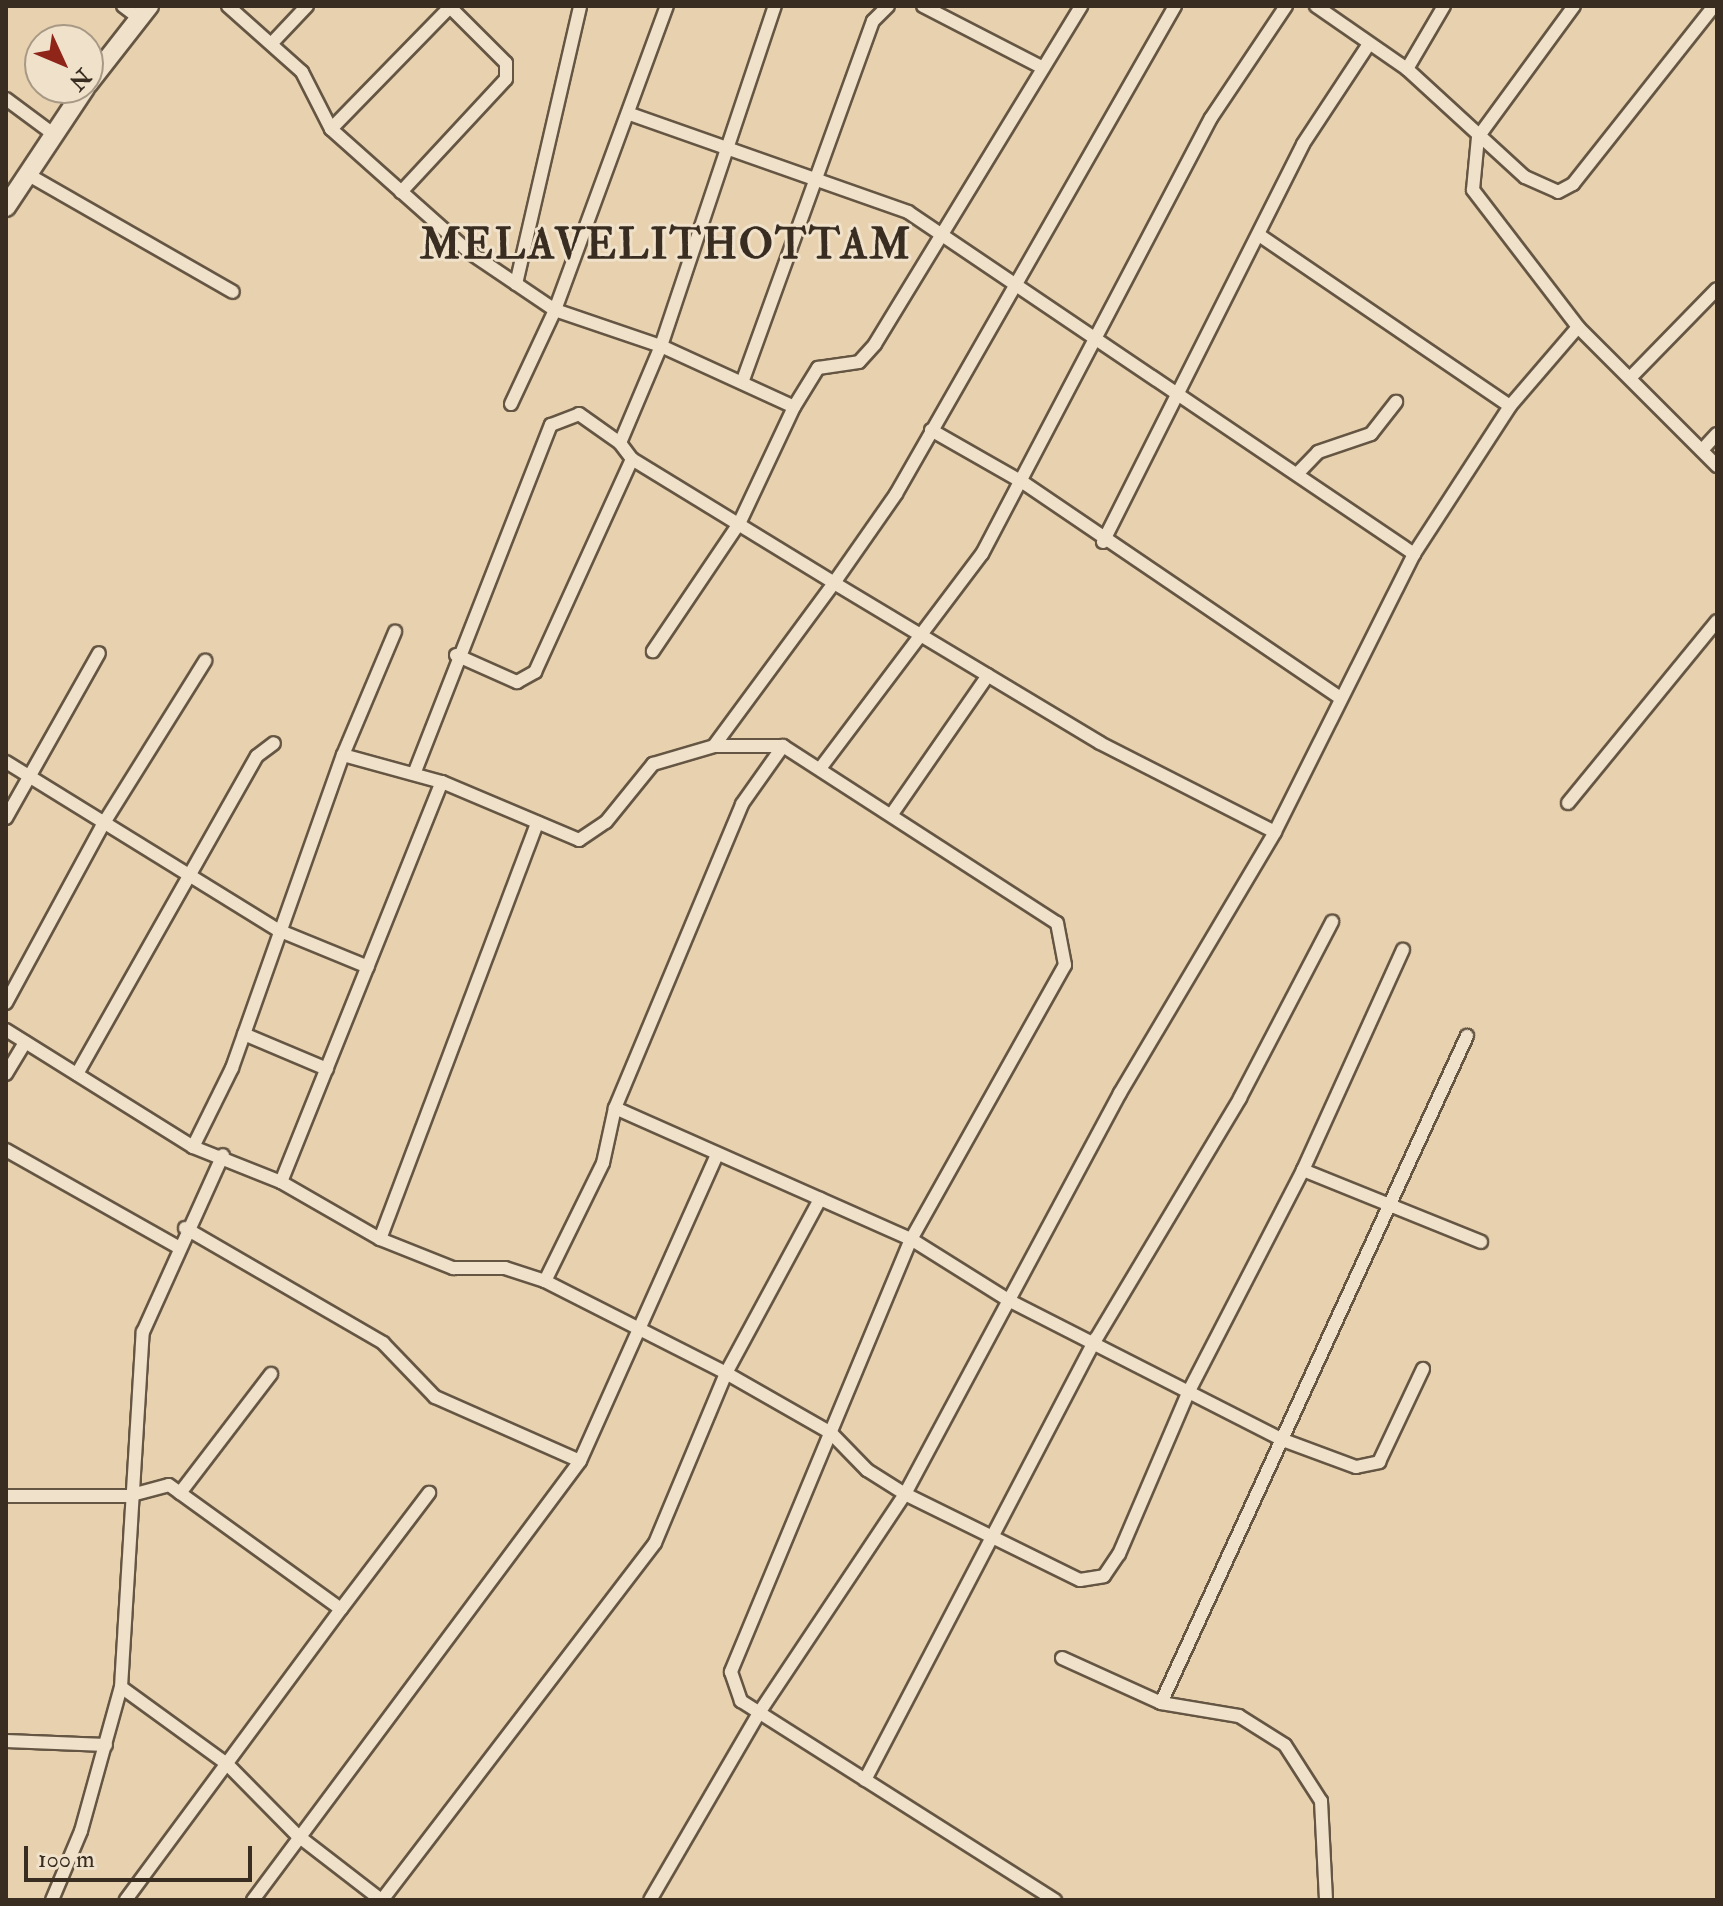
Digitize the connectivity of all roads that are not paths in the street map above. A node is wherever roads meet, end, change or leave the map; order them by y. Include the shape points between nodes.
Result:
1 (123, 6) edge
2 (228, 6) edge
3 (307, 6) edge
4 (450, 6) edge
5 (580, 6) edge
6 (667, 6) edge
7 (775, 6) edge
8 (888, 6) edge
9 (923, 6) edge
10 (1081, 6) edge
11 (1175, 6) edge
12 (1286, 6) edge
13 (1316, 6) edge
14 (1444, 6) edge
15 (1574, 6) edge
16 (1713, 8) edge
17 (144, 12) edge
18 (272, 43) junction
19 (1367, 47) junction
20 (104, 63) edge
21 (1043, 68) junction
22 (1407, 69) junction
23 (6, 99) edge
24 (73, 104) edge
25 (630, 114) junction
26 (331, 129) junction
27 (52, 133) junction
28 (1478, 137) junction
29 (727, 144) junction
30 (27, 174) junction
31 (817, 175) junction
32 (401, 192) junction
33 (6, 207) edge
34 (941, 235) junction
35 (1262, 237) junction
36 (516, 284) junction
37 (1014, 284) junction
38 (1717, 289) edge
39 (233, 292) dead end
40 (555, 310) junction
41 (1578, 327) junction
42 (1096, 338) junction
43 (661, 346) junction
44 (1630, 378) junction
45 (743, 380) junction
46 (1178, 393) junction
47 (1396, 402) dead end
48 (511, 404) dead end
49 (1510, 406) junction
50 (794, 407) junction
51 (931, 430) junction
52 (1717, 434) edge
53 (620, 443) junction
54 (1702, 450) junction
55 (632, 459) junction
56 (1717, 466) edge
57 (1298, 473) junction
58 (1024, 483) junction
59 (740, 522) junction
60 (1103, 542) junction
61 (1414, 554) junction
62 (834, 583) junction
63 (1717, 621) edge
64 (395, 632) dead end
65 (923, 632) junction
66 (653, 651) dead end
67 (99, 653) dead end
68 (456, 655) junction
69 (205, 661) dead end
70 (988, 675) junction
71 (1337, 696) junction
72 (274, 743) dead end
73 (714, 746) junction
74 (783, 746) junction
75 (343, 755) junction
76 (6, 762) edge
77 (822, 766) junction
78 (414, 774) junction
79 (30, 775) junction
80 (442, 782) junction
81 (1568, 803) dead end
82 (894, 811) junction
83 (6, 818) edge
84 (537, 823) junction
85 (102, 826) junction
86 (1275, 832) junction
87 (192, 881) junction
88 (1332, 922) dead end
89 (278, 930) junction
90 (1403, 950) dead end
91 (368, 967) junction
92 (6, 1003) edge
93 (6, 1030) edge
94 (244, 1034) junction
95 (1467, 1036) dead end
96 (25, 1042) junction
97 (327, 1069) junction
98 (6, 1074) edge
99 (77, 1074) junction
100 (615, 1108) junction
101 (193, 1147) junction
102 (6, 1150) edge
103 (223, 1155) junction
104 (716, 1157) junction
105 (1303, 1170) junction
106 (281, 1182) junction
107 (820, 1199) junction
108 (1393, 1210) junction
109 (185, 1228) junction
110 (380, 1239) junction
111 (911, 1239) junction
112 (1481, 1242) dead end
113 (178, 1247) junction
114 (545, 1281) junction
115 (1010, 1301) junction
116 (635, 1330) junction
117 (1096, 1339) junction
118 (1423, 1369) dead end
119 (726, 1373) junction
120 (271, 1374) dead end
121 (1189, 1391) junction
122 (831, 1433) junction
123 (1283, 1440) junction
124 (580, 1461) junction
125 (180, 1493) junction
126 (429, 1493) dead end
127 (905, 1494) junction
128 (6, 1496) edge
129 (128, 1496) junction
130 (993, 1540) junction
131 (341, 1609) junction
132 (1062, 1658) dead end
133 (121, 1687) junction
134 (1161, 1703) junction
135 (759, 1713) junction
136 (6, 1741) edge
137 (106, 1745) junction
138 (227, 1764) junction
139 (865, 1780) junction
140 (297, 1835) junction
141 (52, 1900) edge
142 (126, 1900) edge
143 (253, 1900) edge
144 (382, 1900) edge
145 (650, 1900) edge
146 (1055, 1900) edge
147 (1326, 1900) edge

1 - 17 street
2 - 18 street
3 - 18 street
4 - 26 street
4 - 32 street via 506,63 506,79
5 - 36 street
6 - 25 street
7 - 29 street
8 - 31 street via 873,21
9 - 21 street
10 - 21 street
11 - 37 street
12 - 42 street via 1211,118
13 - 19 street
14 - 22 street
15 - 28 street
16 - 28 street via 1573,184 1544,189
17 - 20 main road
18 - 26 street via 302,72
19 - 22 street
19 - 35 street via 1303,144
21 - 34 street
22 - 28 street
23 - 27 street
24 - 27 main road
25 - 29 street
25 - 40 street
26 - 32 street
27 - 30 main road
28 - 41 street via 1470,165 1473,190
29 - 31 street
29 - 43 street
30 - 33 main road
30 - 39 street
31 - 34 street via 908,212
31 - 45 street
32 - 36 street
34 - 37 street
34 - 50 street via 875,344 859,362 818,368
35 - 46 street
35 - 49 street
36 - 40 street
37 - 42 street
37 - 51 street
38 - 44 street
40 - 43 street
40 - 48 street
41 - 44 street
41 - 49 street
42 - 46 street
42 - 58 street
43 - 45 street
43 - 53 street
44 - 54 street
45 - 50 street
46 - 57 street
46 - 60 street
47 - 57 street via 1371,434 1318,452
49 - 61 street
50 - 59 street
51 - 58 street
51 - 62 street
52 - 54 street
53 - 55 street
53 - 68 street via 579,414 551,425
54 - 56 street
55 - 59 street
55 - 68 street via 535,672 517,682
57 - 61 street
58 - 60 street
58 - 65 street
59 - 62 street
59 - 66 street
60 - 71 street
61 - 71 street
62 - 65 street
62 - 73 street
63 - 81 street
64 - 75 street
65 - 70 street
65 - 77 street
67 - 79 street
68 - 78 street
69 - 85 street
70 - 82 street
70 - 86 street via 1100,743
71 - 86 street
72 - 87 street via 257,756
73 - 74 street
73 - 84 street via 653,764 593,834 579,840
74 - 77 street
74 - 100 street via 742,804
75 - 78 street
75 - 89 street
76 - 79 street
77 - 82 street
78 - 80 street
79 - 83 street
79 - 85 street
80 - 84 street
80 - 91 street
82 - 111 street via 1046,915 1066,942 1065,965
84 - 110 street
85 - 87 street
85 - 92 street
86 - 115 street via 1120,1093
87 - 89 street
87 - 99 street
88 - 117 street via 1240,1098
89 - 91 street
89 - 94 street
90 - 105 street
91 - 97 street
93 - 96 street
94 - 97 street
94 - 101 street
95 - 108 street
96 - 98 street
96 - 99 street
97 - 106 street
99 - 101 street
100 - 104 street
100 - 114 street via 603,1163
101 - 103 street
102 - 113 street
103 - 106 street
103 - 109 street
104 - 107 street
104 - 116 street via 686,1234
105 - 108 street
105 - 121 street
106 - 110 street
107 - 111 street
107 - 119 street
108 - 112 street
108 - 123 street
109 - 113 street
109 - 124 street via 383,1343 435,1397
110 - 114 street via 453,1268 505,1268
111 - 115 street
111 - 122 street
113 - 129 street via 143,1332
114 - 116 street
115 - 117 street
115 - 127 street
116 - 119 street
116 - 124 street
117 - 121 street
117 - 130 street
118 - 123 street via 1370,1468
119 - 122 street
119 - 144 street via 655,1543
120 - 125 street
121 - 123 street
121 - 130 street via 1104,1576 1058,1574
122 - 127 street via 867,1470
122 - 135 street via 731,1672 741,1701
123 - 134 street
124 - 140 street
125 - 129 street via 169,1485
125 - 131 street
126 - 131 street
127 - 130 street
127 - 135 street
128 - 129 street
129 - 133 street
130 - 139 street
131 - 138 street
132 - 134 street
133 - 137 street
133 - 138 street
134 - 147 street via 1239,1716 1291,1752 1321,1801
135 - 139 street
135 - 145 street
136 - 137 street
137 - 141 street
138 - 140 street
138 - 142 street
139 - 146 street
140 - 143 street
140 - 144 street

